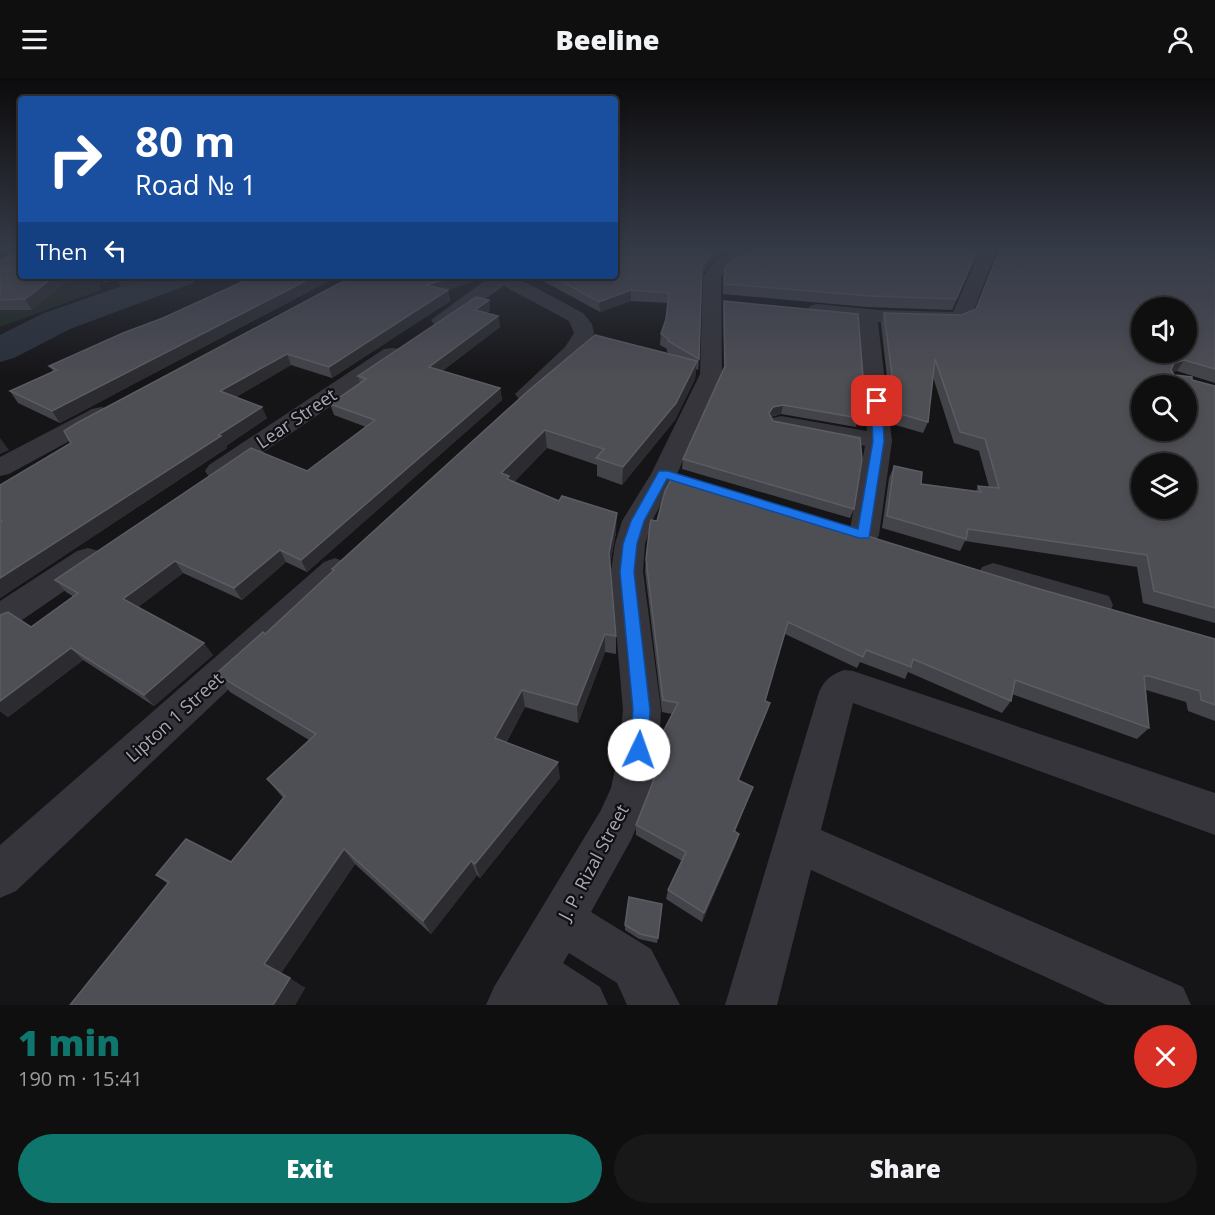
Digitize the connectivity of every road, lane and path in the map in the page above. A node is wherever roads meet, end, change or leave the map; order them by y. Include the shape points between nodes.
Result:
1 (480, 292) edge
2 (530, 292) edge
3 (715, 292) edge
4 (972, 292) edge
5 (796, 309) edge
6 (867, 315) junction
7 (116, 406) edge
8 (504, 416) edge
9 (781, 423) edge
10 (879, 441) junction
11 (0, 468) edge
12 (197, 485) edge
13 (109, 545) edge
14 (897, 545) edge
15 (354, 553) edge
16 (962, 566) edge
17 (1127, 614) edge
18 (0, 618) edge
19 (1215, 814) edge
20 (796, 841) junction
21 (0, 875) edge
22 (562, 921) junction
23 (522, 989) edge
24 (582, 1005) edge
25 (654, 1005) edge
26 (751, 1005) edge
27 (1165, 1005) edge

1 - 12 street, Lear Street
2 - 8 street via 576,317 584,333 574,351
3 - 22 street, J. P. Rizal Street via 719,301 711,374 675,477 637,521 630,544 628,562 642,710 631,790 616,825
4 - 6 street via 964,314 957,318
5 - 6 street
6 - 10 street
7 - 11 street
9 - 10 street
10 - 14 street via 853,532
13 - 18 street
15 - 21 street, Lipton 1 Street
16 - 17 street
19 - 20 street via 844,686 837,692
20 - 26 street
20 - 27 street
22 - 23 street, J. P. Rizal Street
22 - 25 street via 634,966
23 - 24 street

